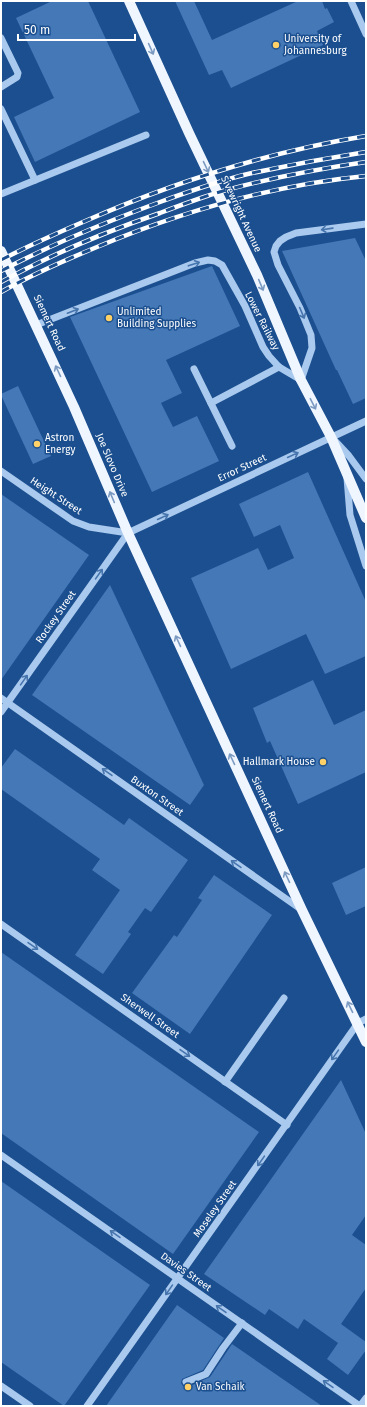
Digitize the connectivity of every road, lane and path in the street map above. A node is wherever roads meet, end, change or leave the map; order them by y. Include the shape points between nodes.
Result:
1 (129, 1) edge
2 (351, 1) edge
3 (366, 34) edge
4 (1, 38) edge
5 (1, 87) edge
6 (1, 108) edge
7 (146, 135) dead end
8 (35, 180) junction
9 (1, 194) edge
10 (366, 224) edge
11 (1, 250) edge
12 (36, 325) junction
13 (279, 367) junction
14 (194, 369) dead end
15 (301, 380) junction
16 (211, 403) junction
17 (74, 407) joint
18 (366, 421) edge
19 (331, 437) junction
20 (232, 446) dead end
21 (1, 471) edge
22 (346, 472) junction
23 (366, 479) edge
24 (366, 518) edge
25 (128, 533) junction
26 (366, 566) edge
27 (1, 698) edge
28 (8, 702) junction
29 (1, 712) edge
30 (302, 910) junction
31 (1, 924) edge
32 (284, 998) dead end
33 (362, 1021) edge
34 (366, 1042) edge
35 (225, 1082) junction
36 (286, 1125) junction
37 (1, 1155) edge
38 (178, 1278) junction
39 (242, 1323) junction
40 (186, 1382) dead end
41 (1, 1386) edge
42 (366, 1398) edge
43 (30, 1406) edge
44 (87, 1406) edge
45 (360, 1406) edge

1 -> 15 main road, Sivewright Avenue via 257,275
2 - 3 street
4 - 5 street via 18,72 14,80
6 - 8 street
7 - 8 street
8 - 9 street
10 -> 15 street via 296,233 286,236 276,246 274,252 278,265 311,334 312,348
11 - 12 main road, Siemert Road
12 -> 13 street, Lower Railway via 195,263 215,261 222,265 245,306 263,347
17 -> 12 main road, Siemert Road
13 - 15 street, Lower Railway
13 - 16 street
14 - 16 street
15 -> 19 main road, Sivewright Avenue
16 - 20 street
25 -> 17 main road, Joe Slovo Drive
18 - 19 street, Error Street
19 - 22 main road
19 - 23 street
25 -> 19 street, Error Street
21 - 25 street, Height Street via 73,521 89,527
22 - 24 main road
22 - 26 street via 350,515
28 -> 25 street, Rockey Street
30 -> 25 main road, Siemert Road
27 - 28 street, Buxton Street
28 - 29 street, Rockey Street
30 -> 28 street, Buxton Street
33 -> 30 main road, Siemert Road
31 -> 35 street, Sherwell Street
32 - 35 street
33 - 34 main road, Siemert Road
33 -> 36 street, Moseley Street
35 - 36 street, Sherwell Street
36 -> 38 street, Moseley Street
38 -> 37 street, Davies Street
39 -> 38 street, Davies Street
38 -> 44 street, Moseley Street
39 - 40 street via 206,1374
45 -> 39 street, Davies Street
41 - 43 street
42 - 45 street

